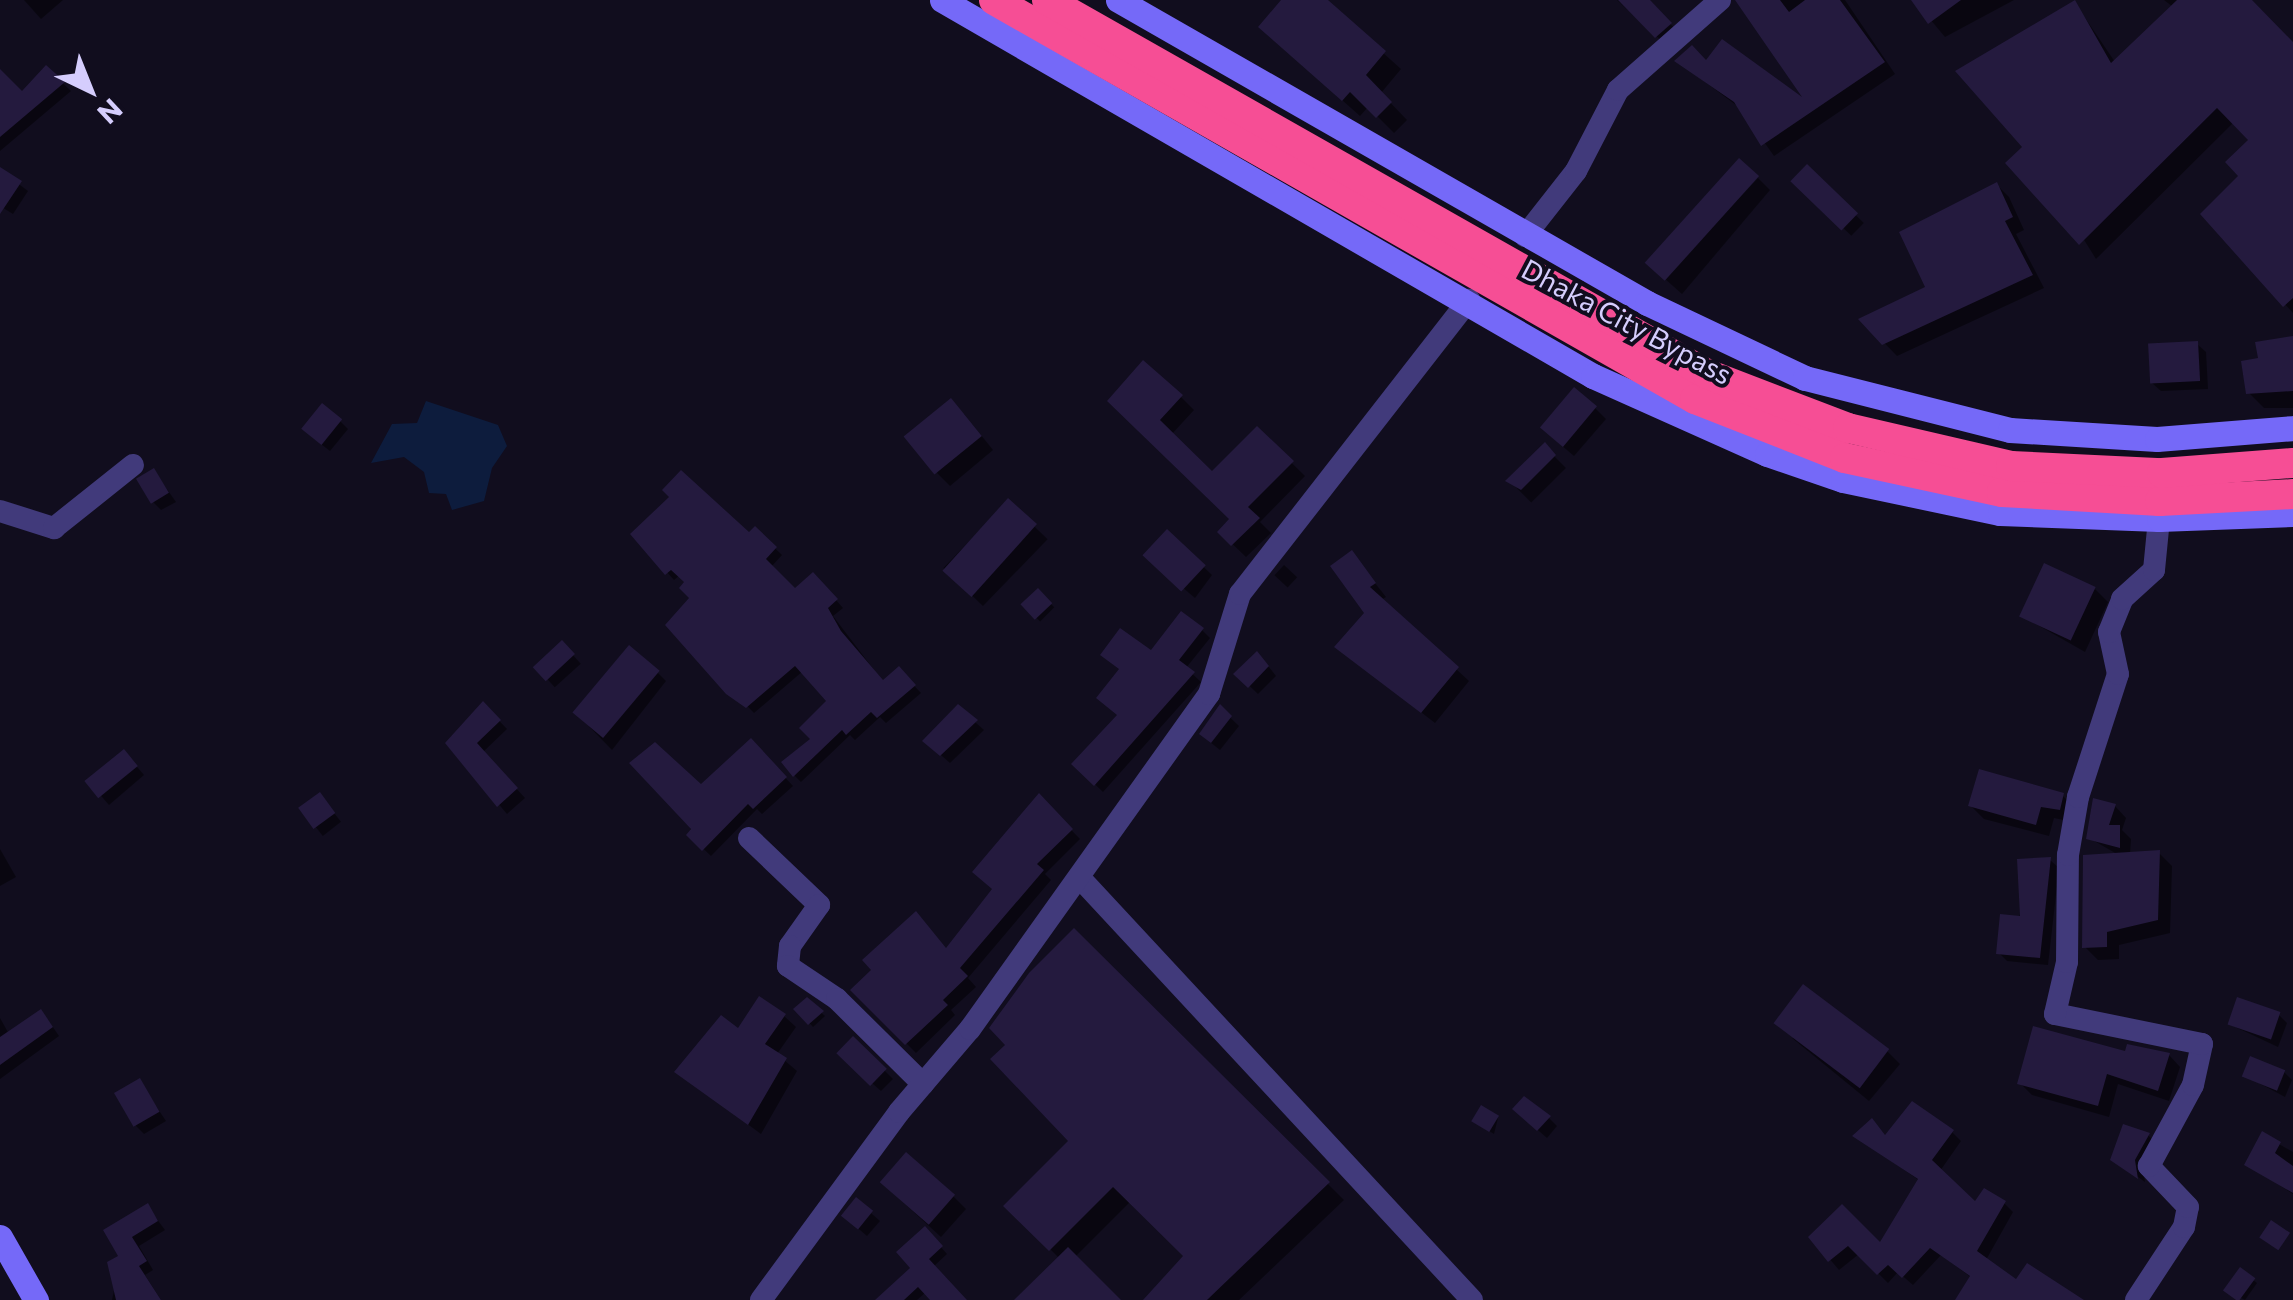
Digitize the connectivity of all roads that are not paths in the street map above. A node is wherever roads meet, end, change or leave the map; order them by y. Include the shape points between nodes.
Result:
1 (942, 0) edge
2 (994, 0) edge
3 (1046, 0) edge
4 (1118, 0) edge
5 (1720, 0) edge
6 (1525, 236) junction
7 (1469, 300) junction
8 (2293, 428) edge
9 (2293, 462) edge
10 (133, 464) dead end
11 (2293, 494) edge
12 (0, 511) edge
13 (2293, 514) edge
14 (2159, 519) junction
15 (749, 838) dead end
16 (1080, 878) junction
17 (923, 1084) junction
18 (0, 1237) edge
19 (36, 1300) edge
20 (761, 1300) edge
21 (1472, 1300) edge
22 (2136, 1300) edge

1 - 7 main road
2 - 11 highway, Dhaka City Bypass via 1695,399 1844,458 2002,492 2070,498
3 - 9 highway, Dhaka City Bypass via 1707,374 1848,428 2011,466 2162,473
4 - 6 main road
5 - 6 street via 1618,90 1576,172
6 - 8 main road via 1735,349 1805,378 1944,418 2100,439 2219,438
7 - 14 main road via 1679,420 1843,480 2000,513
7 - 16 street via 1240,594 1209,694
10 - 12 street via 54,528
13 - 14 main road
14 - 22 street via 2154,570 2122,599 2109,632 2118,674 2078,797 2068,854 2067,962 2055,1014 2202,1044 2193,1085 2149,1166 2188,1207 2184,1227
15 - 17 street via 818,905 790,946 788,966 837,999
16 - 17 street
16 - 21 street
17 - 20 street
18 - 19 main road

